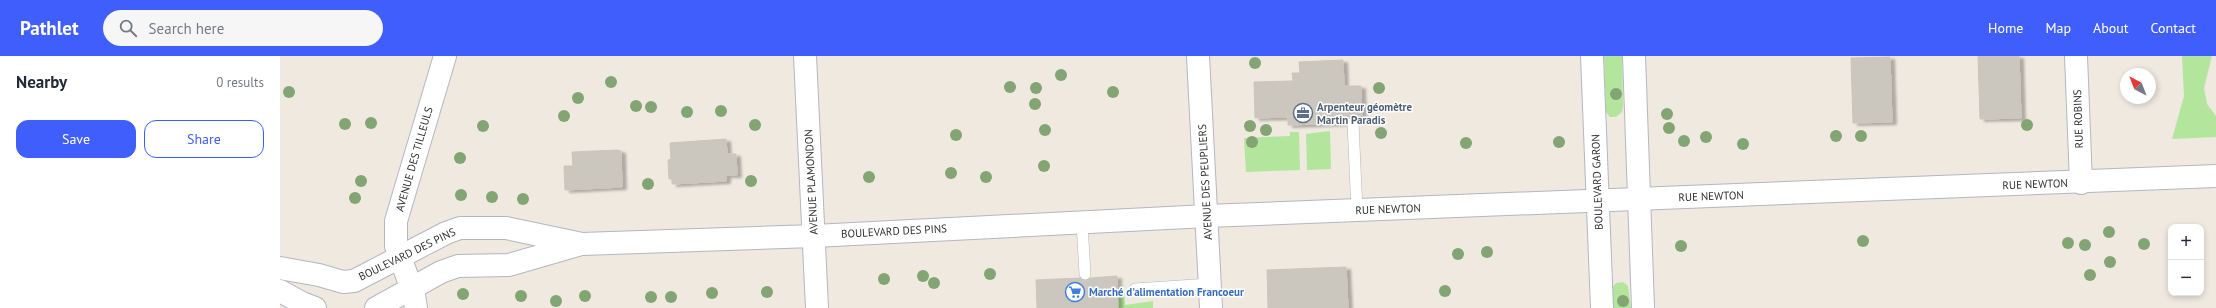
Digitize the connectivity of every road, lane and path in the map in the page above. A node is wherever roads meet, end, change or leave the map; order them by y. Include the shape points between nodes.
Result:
1 (445, 56) edge
2 (805, 56) edge
3 (1198, 56) edge
4 (1592, 56) edge
5 (1634, 56) edge
6 (2076, 56) edge
7 (1353, 123) dead end
8 (2216, 176) edge
9 (2081, 183) junction
10 (1639, 198) junction
11 (1598, 201) junction
12 (1357, 211) junction
13 (1207, 216) junction
14 (1082, 222) junction
15 (814, 236) junction
16 (582, 244) junction
17 (399, 257) junction
18 (280, 268) edge
19 (1085, 274) dead end
20 (1210, 284) junction
21 (1135, 289) dead end
22 (280, 291) edge
23 (414, 298) edge
24 (315, 308) edge
25 (376, 308) edge
26 (817, 308) edge
27 (1211, 308) edge
28 (1602, 308) edge
29 (1643, 308) edge

1 - 17 street, AVENUE DES TILLEULS via 398,208 395,238
2 - 15 street, AVENUE PLAMONDON
3 - 13 street, AVENUE DES PEUPLIERS
4 - 11 street, BOULEVARD GARON
5 - 10 street
6 - 9 street, RUE ROBINS
7 - 12 lane
8 - 9 street, RUE NEWTON
9 - 10 street, RUE NEWTON
10 - 11 street, RUE NEWTON
10 - 29 street
11 - 12 street, RUE NEWTON
11 - 28 street, BOULEVARD GARON
12 - 13 street, RUE NEWTON
13 - 14 street, BOULEVARD DES PINS
13 - 20 street, AVENUE DES PEUPLIERS
14 - 15 street, BOULEVARD DES PINS
14 - 19 lane
15 - 16 street, BOULEVARD DES PINS
15 - 26 street, AVENUE PLAMONDON
16 - 17 street, BOULEVARD DES PINS via 506,228 460,228
16 - 23 street, BOULEVARD DES PINS via 509,265 458,266 441,272
17 - 18 street, BOULEVARD DES PINS via 354,281 343,282
17 - 23 street, AVENUE DES TILLEULS
20 - 21 lane
20 - 27 street, AVENUE DES PEUPLIERS
22 - 24 street via 302,304
23 - 25 street, BOULEVARD DES PINS

